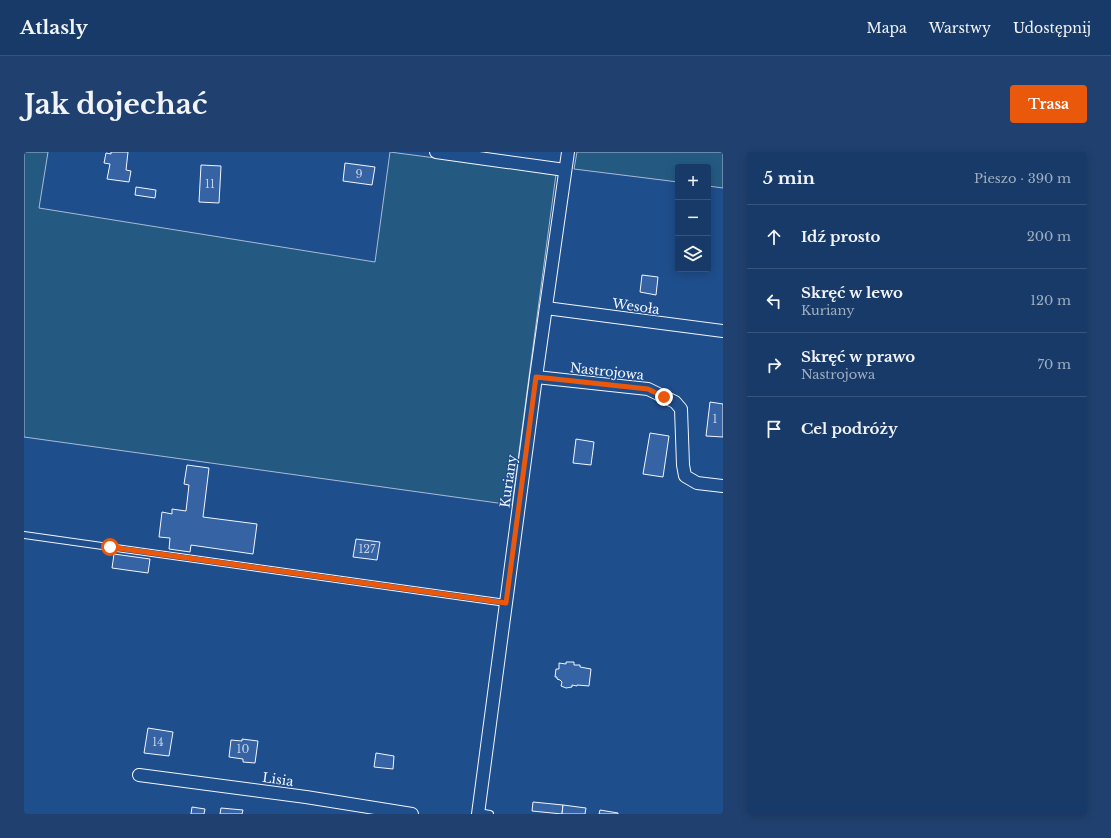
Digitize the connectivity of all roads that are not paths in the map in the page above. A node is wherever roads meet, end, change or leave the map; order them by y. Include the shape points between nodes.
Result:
1 (436, 152) edge
2 (568, 152) edge
3 (565, 170) junction
4 (546, 308) junction
5 (723, 332) edge
6 (536, 377) junction
7 (723, 486) edge
8 (24, 535) edge
9 (506, 603) junction
10 (139, 775) dead end
11 (412, 814) edge
12 (482, 814) edge

1 - 3 street
2 - 3 street, Kuriany
3 - 4 street, Kuriany
4 - 5 street, Wesoła
4 - 6 street, Kuriany
6 - 7 street, Nastrojowa via 648,389 675,402 682,409 682,465 685,476 697,482
6 - 9 street, Kuriany
8 - 9 lane
9 - 12 street, Kuriany
10 - 11 street, Lisia

